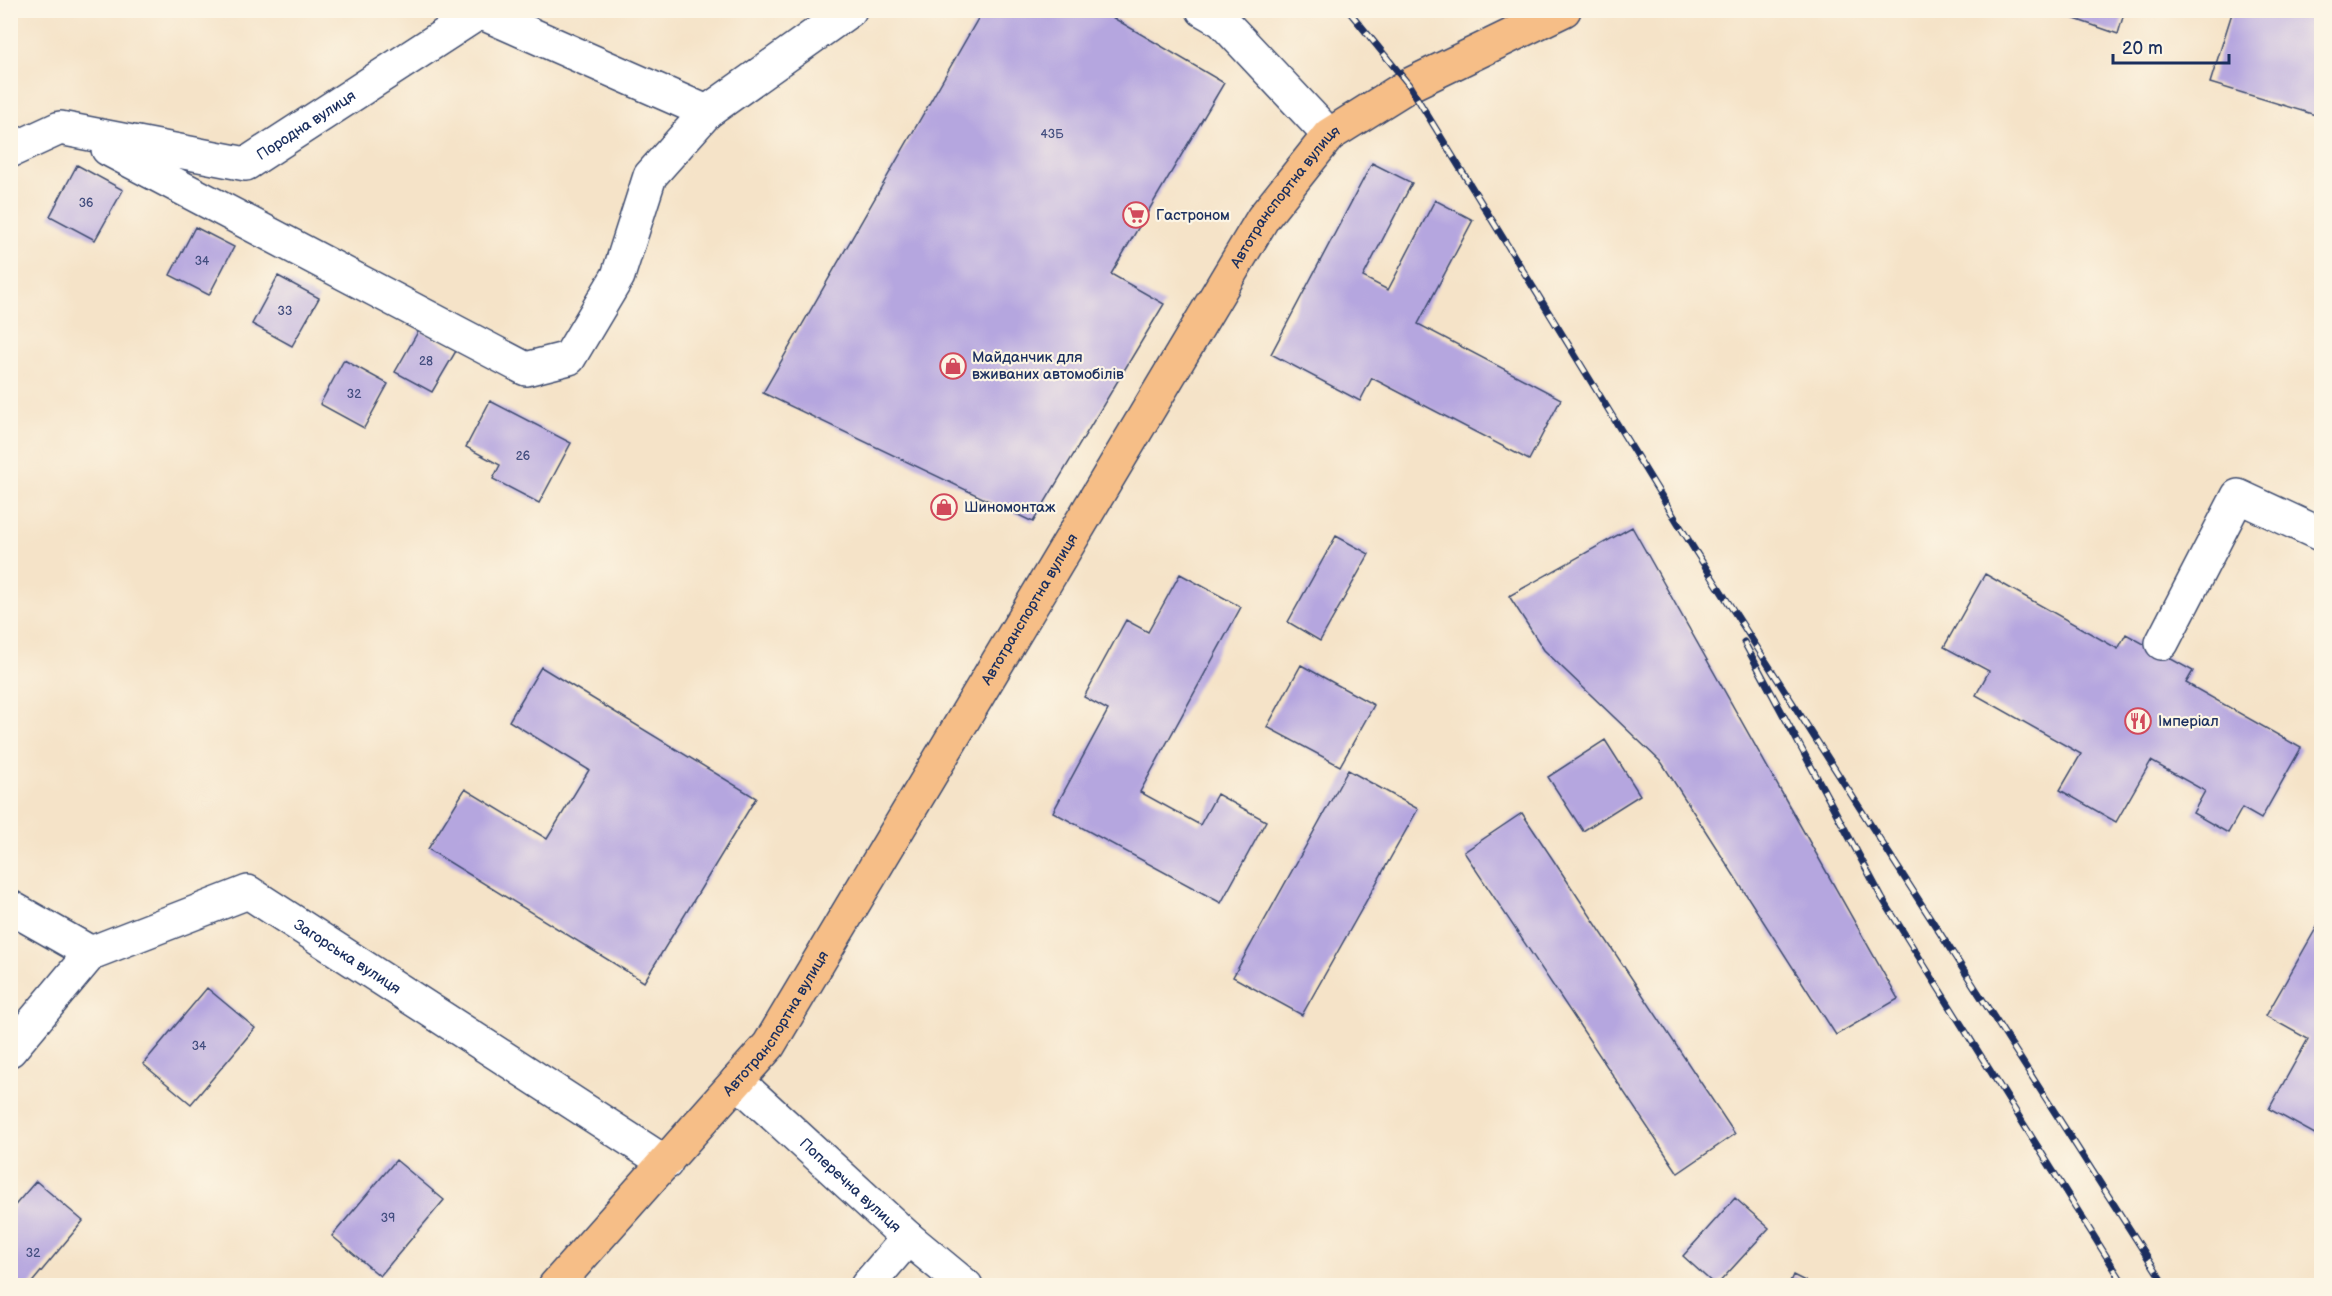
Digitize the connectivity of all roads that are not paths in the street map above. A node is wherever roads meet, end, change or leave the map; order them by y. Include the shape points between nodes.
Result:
1 (850, 10) edge
2 (1203, 10) edge
3 (1564, 10) edge
4 (479, 11) edge
5 (707, 112) junction
6 (60, 128) junction
7 (1329, 135) junction
8 (10, 151) edge
9 (2322, 536) edge
10 (2162, 643) dead end
11 (10, 907) edge
12 (91, 953) junction
13 (10, 1050) edge
14 (737, 1081) junction
15 (666, 1163) junction
16 (908, 1238) junction
17 (555, 1286) edge
18 (867, 1286) edge
19 (966, 1286) edge

1 - 5 street
2 - 7 street via 1222,21
3 - 7 main road, Автотранспортна вулиця via 1409,85
4 - 5 street, Породна вулиця
4 - 6 street, Породна вулиця via 246,164
5 - 6 street via 650,176 618,276 568,358 526,369 136,162
6 - 8 street
7 - 14 main road, Автотранспортна вулиця via 1263,218 775,1035
9 - 10 street via 2238,496
11 - 12 street
12 - 13 street
12 - 15 street, Загорська вулиця via 248,892
14 - 15 main road, Автотранспортна вулиця
14 - 16 street, Поперечна вулиця
15 - 17 main road, Автотранспортна вулиця
16 - 18 street
16 - 19 street, Поперечна вулиця

